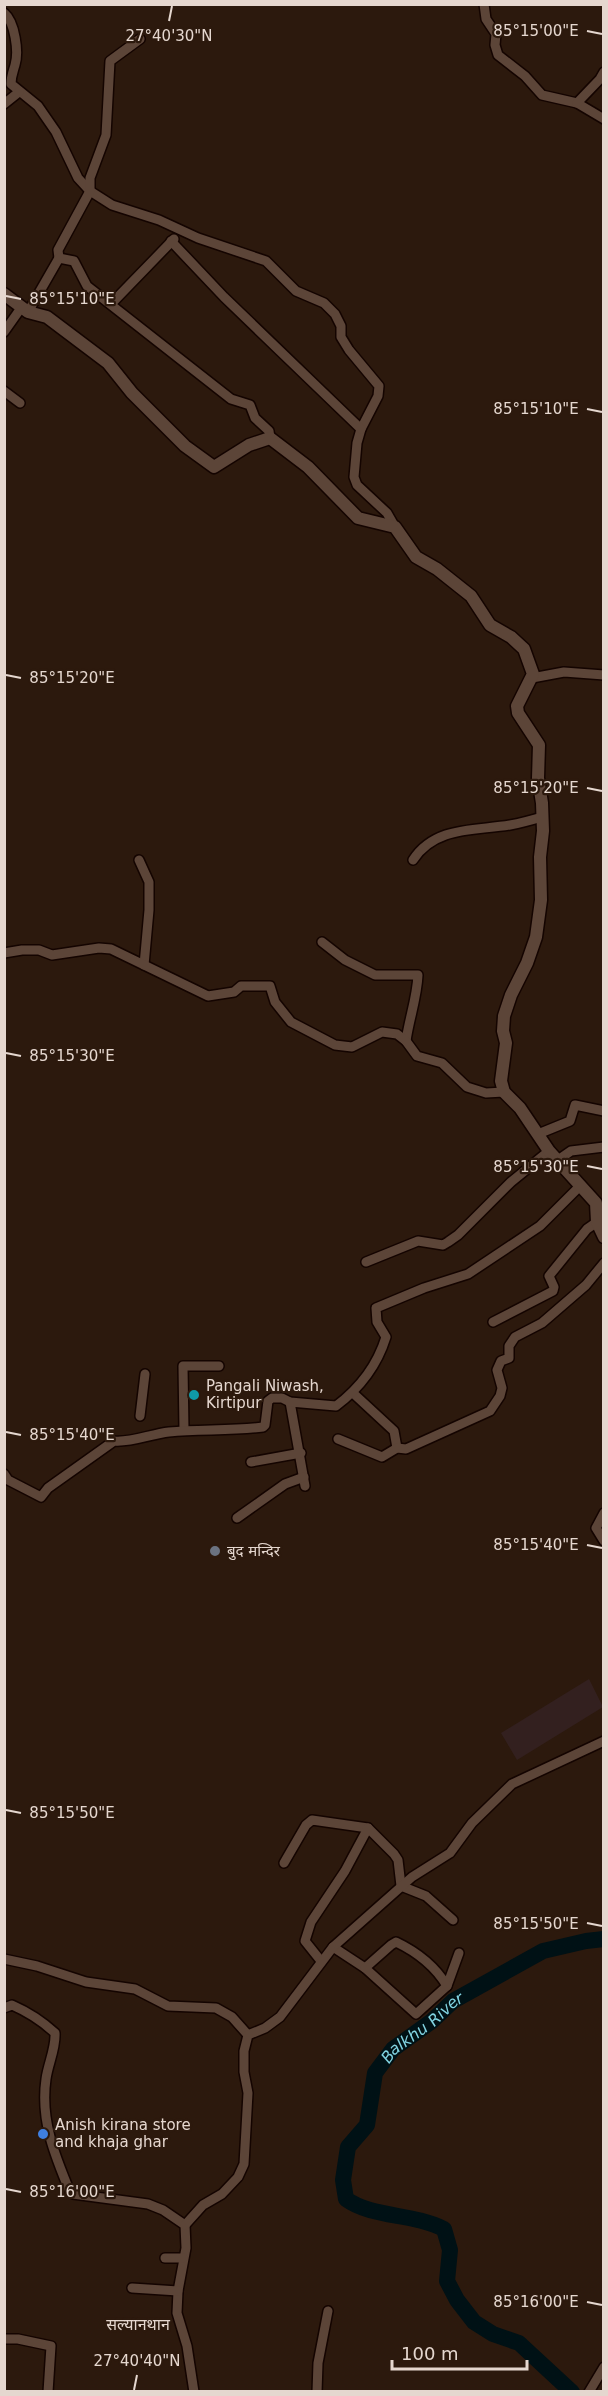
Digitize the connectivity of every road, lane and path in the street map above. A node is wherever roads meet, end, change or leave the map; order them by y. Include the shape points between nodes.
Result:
1 (484, 4) edge
2 (4, 13) edge
3 (140, 39) dead end
4 (603, 72) edge
5 (19, 92) junction
6 (577, 103) junction
7 (4, 104) edge
8 (603, 119) edge
9 (90, 191) junction
10 (182, 230) junction
11 (171, 241) junction
12 (59, 258) junction
13 (4, 294) edge
14 (111, 304) junction
15 (25, 310) junction
16 (4, 332) edge
17 (4, 391) edge
18 (20, 403) dead end
19 (361, 429) junction
20 (270, 438) junction
21 (395, 527) junction
22 (533, 674) junction
23 (603, 675) edge
24 (542, 818) junction
25 (139, 860) dead end
26 (413, 860) dead end
27 (322, 942) dead end
28 (4, 953) edge
29 (144, 965) junction
30 (406, 1041) junction
31 (504, 1092) junction
32 (603, 1111) edge
33 (538, 1134) junction
34 (603, 1147) edge
35 (554, 1156) junction
36 (581, 1185) junction
37 (597, 1222) junction
38 (603, 1237) edge
39 (366, 1262) dead end
40 (603, 1263) edge
41 (493, 1322) dead end
42 (219, 1366) dead end
43 (145, 1374) dead end
44 (354, 1394) junction
45 (290, 1402) junction
46 (140, 1416) dead end
47 (184, 1431) junction
48 (338, 1439) dead end
49 (397, 1448) junction
50 (300, 1453) junction
51 (251, 1462) dead end
52 (4, 1474) edge
53 (603, 1513) edge
54 (237, 1518) dead end
55 (603, 1541) edge
56 (603, 1741) edge
57 (368, 1828) junction
58 (284, 1863) dead end
59 (401, 1886) junction
60 (453, 1920) dead end
61 (333, 1947) junction
62 (459, 1953) dead end
63 (4, 1959) edge
64 (321, 1961) junction
65 (365, 1968) junction
66 (447, 1986) junction
67 (5, 2007) edge
68 (248, 2035) junction
69 (185, 2225) junction
70 (165, 2258) dead end
71 (183, 2258) junction
72 (132, 2288) dead end
73 (178, 2291) junction
74 (328, 2311) dead end
75 (4, 2339) edge
76 (603, 2367) edge
77 (48, 2391) edge
78 (194, 2391) edge
79 (317, 2391) edge
80 (589, 2391) edge

1 - 6 street via 486,19 496,34 498,55 542,95
2 - 5 street via 12,24 18,50 11,84
3 - 9 street via 110,61 106,135 90,178
4 - 6 street
5 - 7 street
5 - 9 street via 38,106 56,132 78,178
6 - 8 street
9 - 10 street via 112,205
9 - 12 street via 58,250
10 - 11 street
10 - 19 street via 266,261 297,291 324,303 335,314 341,337 379,386
11 - 14 street
11 - 19 street
12 - 14 street via 74,261 87,286
12 - 15 street
13 - 15 street
14 - 20 street via 231,399 250,405
15 - 16 street
15 - 20 street via 47,317 108,363 185,446 214,467 249,445
17 - 18 street
19 - 21 street via 354,477
20 - 21 street via 308,467 358,518
21 - 22 street via 416,557 454,581 471,596 490,625 524,649
22 - 23 street via 532,678 564,672
22 - 24 street via 517,706 539,745
24 - 26 street via 441,837 421,847
24 - 31 street via 538,928 504,1016
25 - 29 street via 149,882
27 - 30 street via 345,960 375,975 418,975 417,998
28 - 29 street via 39,950 52,955 111,949
29 - 30 street via 207,996 234,992 241,986 270,986 275,1002 291,1022 335,1045 352,1047 382,1032 397,1034
30 - 31 street via 417,1056 442,1064 466,1087 486,1093
31 - 33 street
32 - 33 street via 575,1105 570,1120
33 - 35 street
34 - 35 street
35 - 36 street
35 - 39 street via 504,1188 443,1245 418,1240
36 - 37 street via 596,1203
36 - 44 street via 540,1226 468,1274 376,1308 377,1322 386,1337 380,1358
37 - 38 street
37 - 41 street via 549,1276 553,1291
40 - 49 street via 586,1285 542,1323 514,1337 509,1358 501,1361 497,1370 502,1388 490,1411 406,1449
42 - 47 street via 183,1366
43 - 46 street
44 - 45 street via 336,1406
44 - 49 street via 394,1431
45 - 47 street via 270,1398 263,1427
45 - 50 street
47 - 52 street via 107,1444 48,1488 42,1497 8,1480
48 - 49 street via 382,1457
50 - 51 street
50 - 54 street via 304,1481 285,1484
53 - 55 street via 596,1528
56 - 59 street via 512,1784 472,1823 450,1853
57 - 58 street via 312,1820
57 - 59 street via 394,1854
57 - 64 street via 311,1922 305,1941
59 - 60 street via 426,1896
59 - 61 street
61 - 64 street
61 - 65 street
62 - 66 street
63 - 68 street via 86,1982 135,1989 168,2006 216,2008 232,2017
64 - 68 street via 280,2017
65 - 66 street via 396,1942 439,1972
65 - 66 street via 417,2014
67 - 69 street via 19,2007 55,2033 44,2100 48,2133 70,2192 148,2204
68 - 69 street via 244,2051 248,2093 244,2164 222,2194 203,2205
69 - 71 street
70 - 71 street
71 - 73 street
72 - 73 street
73 - 78 street via 177,2313
74 - 79 street
75 - 77 street via 51,2346
76 - 80 street

